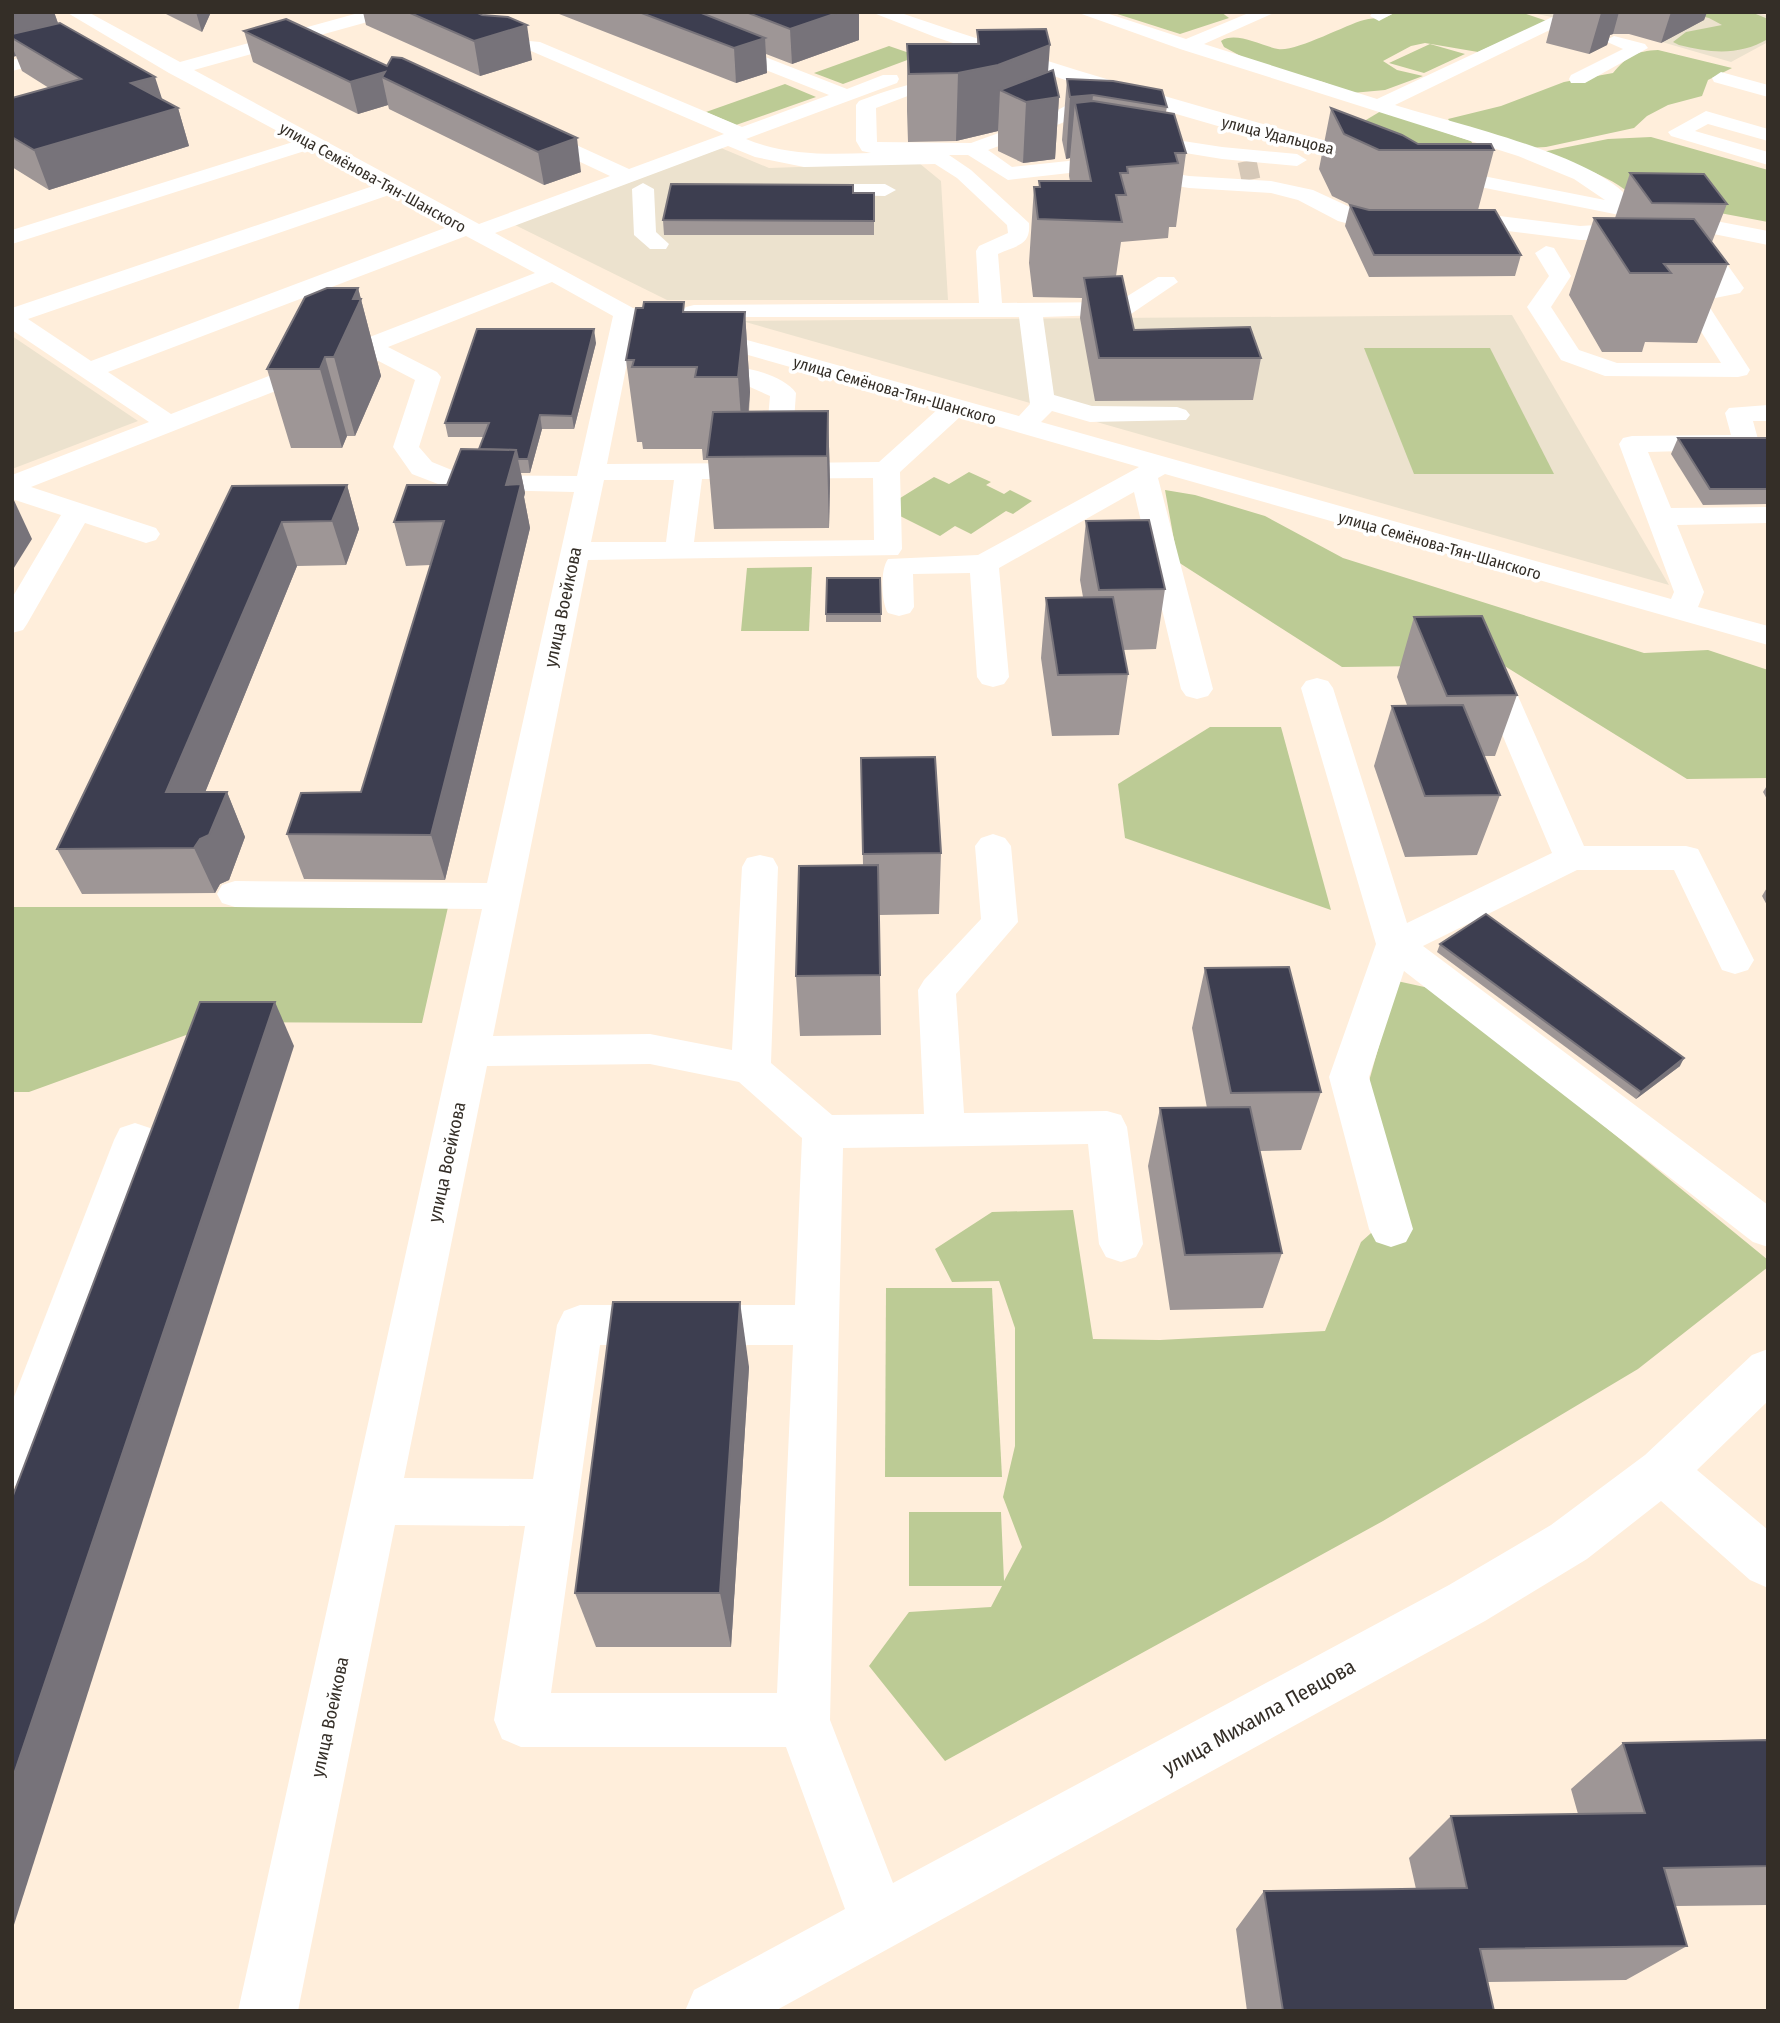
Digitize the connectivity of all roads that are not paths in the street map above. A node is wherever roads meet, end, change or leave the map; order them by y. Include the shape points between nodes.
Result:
1 (75, 12) edge
2 (383, 12) edge
3 (423, 12) edge
4 (880, 12) edge
5 (1085, 12) edge
6 (1267, 12) edge
7 (1576, 21) edge
8 (299, 36) junction
9 (700, 37) edge
10 (121, 38) junction
11 (1614, 41) dead end
12 (1186, 44) junction
13 (321, 46) edge
14 (977, 46) junction
15 (954, 55) edge
16 (12, 66) edge
17 (918, 68) edge
18 (176, 69) junction
19 (1721, 78) dead end
20 (1578, 79) dead end
21 (981, 87) edge
22 (1045, 87) edge
23 (1112, 89) junction
24 (1768, 91) edge
25 (846, 95) junction
26 (1088, 102) junction
27 (1378, 106) junction
28 (512, 123) edge
29 (1768, 135) edge
30 (735, 136) junction
31 (311, 143) junction
32 (1509, 148) junction
33 (973, 149) junction
34 (1768, 159) edge
35 (1249, 171) junction
36 (1446, 175) junction
37 (1379, 179) edge
38 (635, 183) junction
39 (391, 187) junction
40 (670, 189) edge
41 (778, 190) edge
42 (885, 190) dead end
43 (1638, 212) junction
44 (471, 230) junction
45 (12, 237) edge
46 (1768, 238) edge
47 (659, 244) dead end
48 (1546, 254) dead end
49 (1716, 265) edge
50 (553, 274) junction
51 (1166, 282) dead end
52 (991, 310) junction
53 (1030, 310) junction
54 (625, 313) junction
55 (12, 317) edge
56 (368, 346) junction
57 (89, 370) junction
58 (675, 372) edge
59 (1042, 400) junction
60 (956, 407) junction
61 (1768, 413) edge
62 (1178, 415) dead end
63 (169, 424) junction
64 (1023, 426) junction
65 (1757, 443) edge
66 (886, 470) junction
67 (689, 471) junction
68 (777, 471) junction
69 (1153, 472) junction
70 (590, 478) junction
71 (12, 488) edge
72 (78, 512) junction
73 (1768, 515) edge
74 (1661, 517) junction
75 (146, 534) dead end
76 (575, 551) junction
77 (679, 551) junction
78 (893, 557) junction
79 (984, 564) junction
80 (899, 607) dead end
81 (1681, 612) junction
82 (12, 624) edge
83 (1768, 636) edge
84 (993, 677) dead end
85 (1317, 688) dead end
86 (1196, 689) dead end
87 (1502, 696) edge
88 (993, 846) dead end
89 (1572, 858) junction
90 (760, 867) dead end
91 (235, 894) dead end
92 (502, 896) junction
93 (1395, 944) junction
94 (1735, 960) dead end
95 (470, 1051) junction
96 (751, 1069) junction
97 (945, 1130) junction
98 (823, 1132) junction
99 (135, 1140) dead end
100 (1391, 1229) dead end
101 (1768, 1229) edge
102 (1121, 1244) dead end
103 (816, 1325) junction
104 (1768, 1370) edge
105 (12, 1464) edge
106 (1662, 1471) junction
107 (375, 1501) junction
108 (554, 1503) junction
109 (1768, 1563) edge
110 (803, 1720) junction
111 (880, 1924) junction
112 (268, 2011) edge
113 (715, 2011) edge

1 - 10 street, улица Семёнова-Тян-Шанского
2 - 8 street
3 - 30 street via 495,43 534,46
4 - 14 street, улица Удальцова
5 - 12 street
6 - 12 street
7 - 27 street via 1553,24
8 - 13 street
8 - 18 street
9 - 25 street
10 - 16 street
10 - 18 street, улица Семёнова-Тян-Шанского
11 - 20 street via 1639,48
12 - 27 street
14 - 15 street
14 - 23 street, улица Удальцова
17 - 25 street
18 - 31 street, улица Семёнова-Тян-Шанского
19 - 24 street
21 - 33 street via 911,88 866,105 869,147
22 - 26 street
23 - 26 street
23 - 36 street, улица Удальцова via 1262,132
25 - 30 street
26 - 33 street
26 - 35 street via 1111,121 1116,136
27 - 32 street
28 - 38 street
29 - 34 street via 1706,117 1678,132
30 - 38 street
30 - 52 street via 762,153 804,161 939,158 964,174 1018,223 1019,236 987,251
31 - 39 street, улица Семёнова-Тян-Шанского
31 - 45 street
32 - 36 street via 1480,168
32 - 43 street via 1587,177
33 - 35 street via 1008,174 1087,164 1189,182
35 - 37 street via 1295,160
35 - 43 street via 1364,221 1483,221 1580,233 1635,232
36 - 43 street, улица Удальцова
38 - 40 street
38 - 44 street via 592,189
38 - 47 street via 645,234
39 - 44 street, улица Семёнова-Тян-Шанского
39 - 55 street
41 - 42 street
43 - 46 street, улица Удальцова
44 - 50 street, улица Семёнова-Тян-Шанского
44 - 57 street
48 - 49 street via 1560,276 1539,307 1570,355 1614,371 1748,369 1690,295 1732,289
50 - 54 street, улица Семёнова-Тян-Шанского
50 - 56 street
51 - 53 street via 1124,309
52 - 53 street
52 - 54 street
53 - 59 street
54 - 60 street, улица Семёнова-Тян-Шанского
54 - 70 street, улица Воейкова via 624,371
55 - 57 street
56 - 63 street
56 - 70 street via 428,377 405,447 422,468 461,483
57 - 63 street
58 - 68 street via 726,372 763,379 783,393
59 - 62 street via 1090,414
59 - 64 street via 1043,406
60 - 64 street, улица Семёнова-Тян-Шанского
60 - 66 street
61 - 65 street via 1738,413
63 - 71 street
64 - 69 street, улица Семёнова-Тян-Шанского
65 - 74 street via 1632,444
66 - 68 street
66 - 78 street
67 - 68 street
67 - 70 street
67 - 77 street
69 - 79 street
69 - 81 street, улица Семёнова-Тян-Шанского
69 - 86 street
70 - 76 street, улица Воейкова
71 - 72 street
72 - 75 street
72 - 82 street
73 - 74 street
74 - 81 street via 1689,592
76 - 77 street
76 - 92 street, улица Воейкова
77 - 78 street
78 - 79 street
78 - 80 street
79 - 84 street
81 - 83 street, улица Семёнова-Тян-Шанского
85 - 93 street
87 - 89 street
88 - 97 street via 1000,922 937,990
89 - 93 street
89 - 94 street via 1686,858
90 - 96 street
91 - 92 street
92 - 95 street, улица Воейкова
93 - 100 street via 1349,1077
93 - 101 street via 1625,1101
95 - 96 street via 652,1036
95 - 107 street, улица Воейкова
96 - 98 street
97 - 98 street
97 - 102 street via 1107,1127
98 - 103 street
99 - 105 street
103 - 108 street via 580,1325
103 - 110 street
104 - 106 street, улица Михаила Певцова
106 - 109 street
106 - 111 street, улица Михаила Певцова via 1569,1542 1467,1603
107 - 108 street
107 - 112 street, улица Воейкова
108 - 110 street via 521,1720
110 - 111 street
111 - 113 street, улица Михаила Певцова

